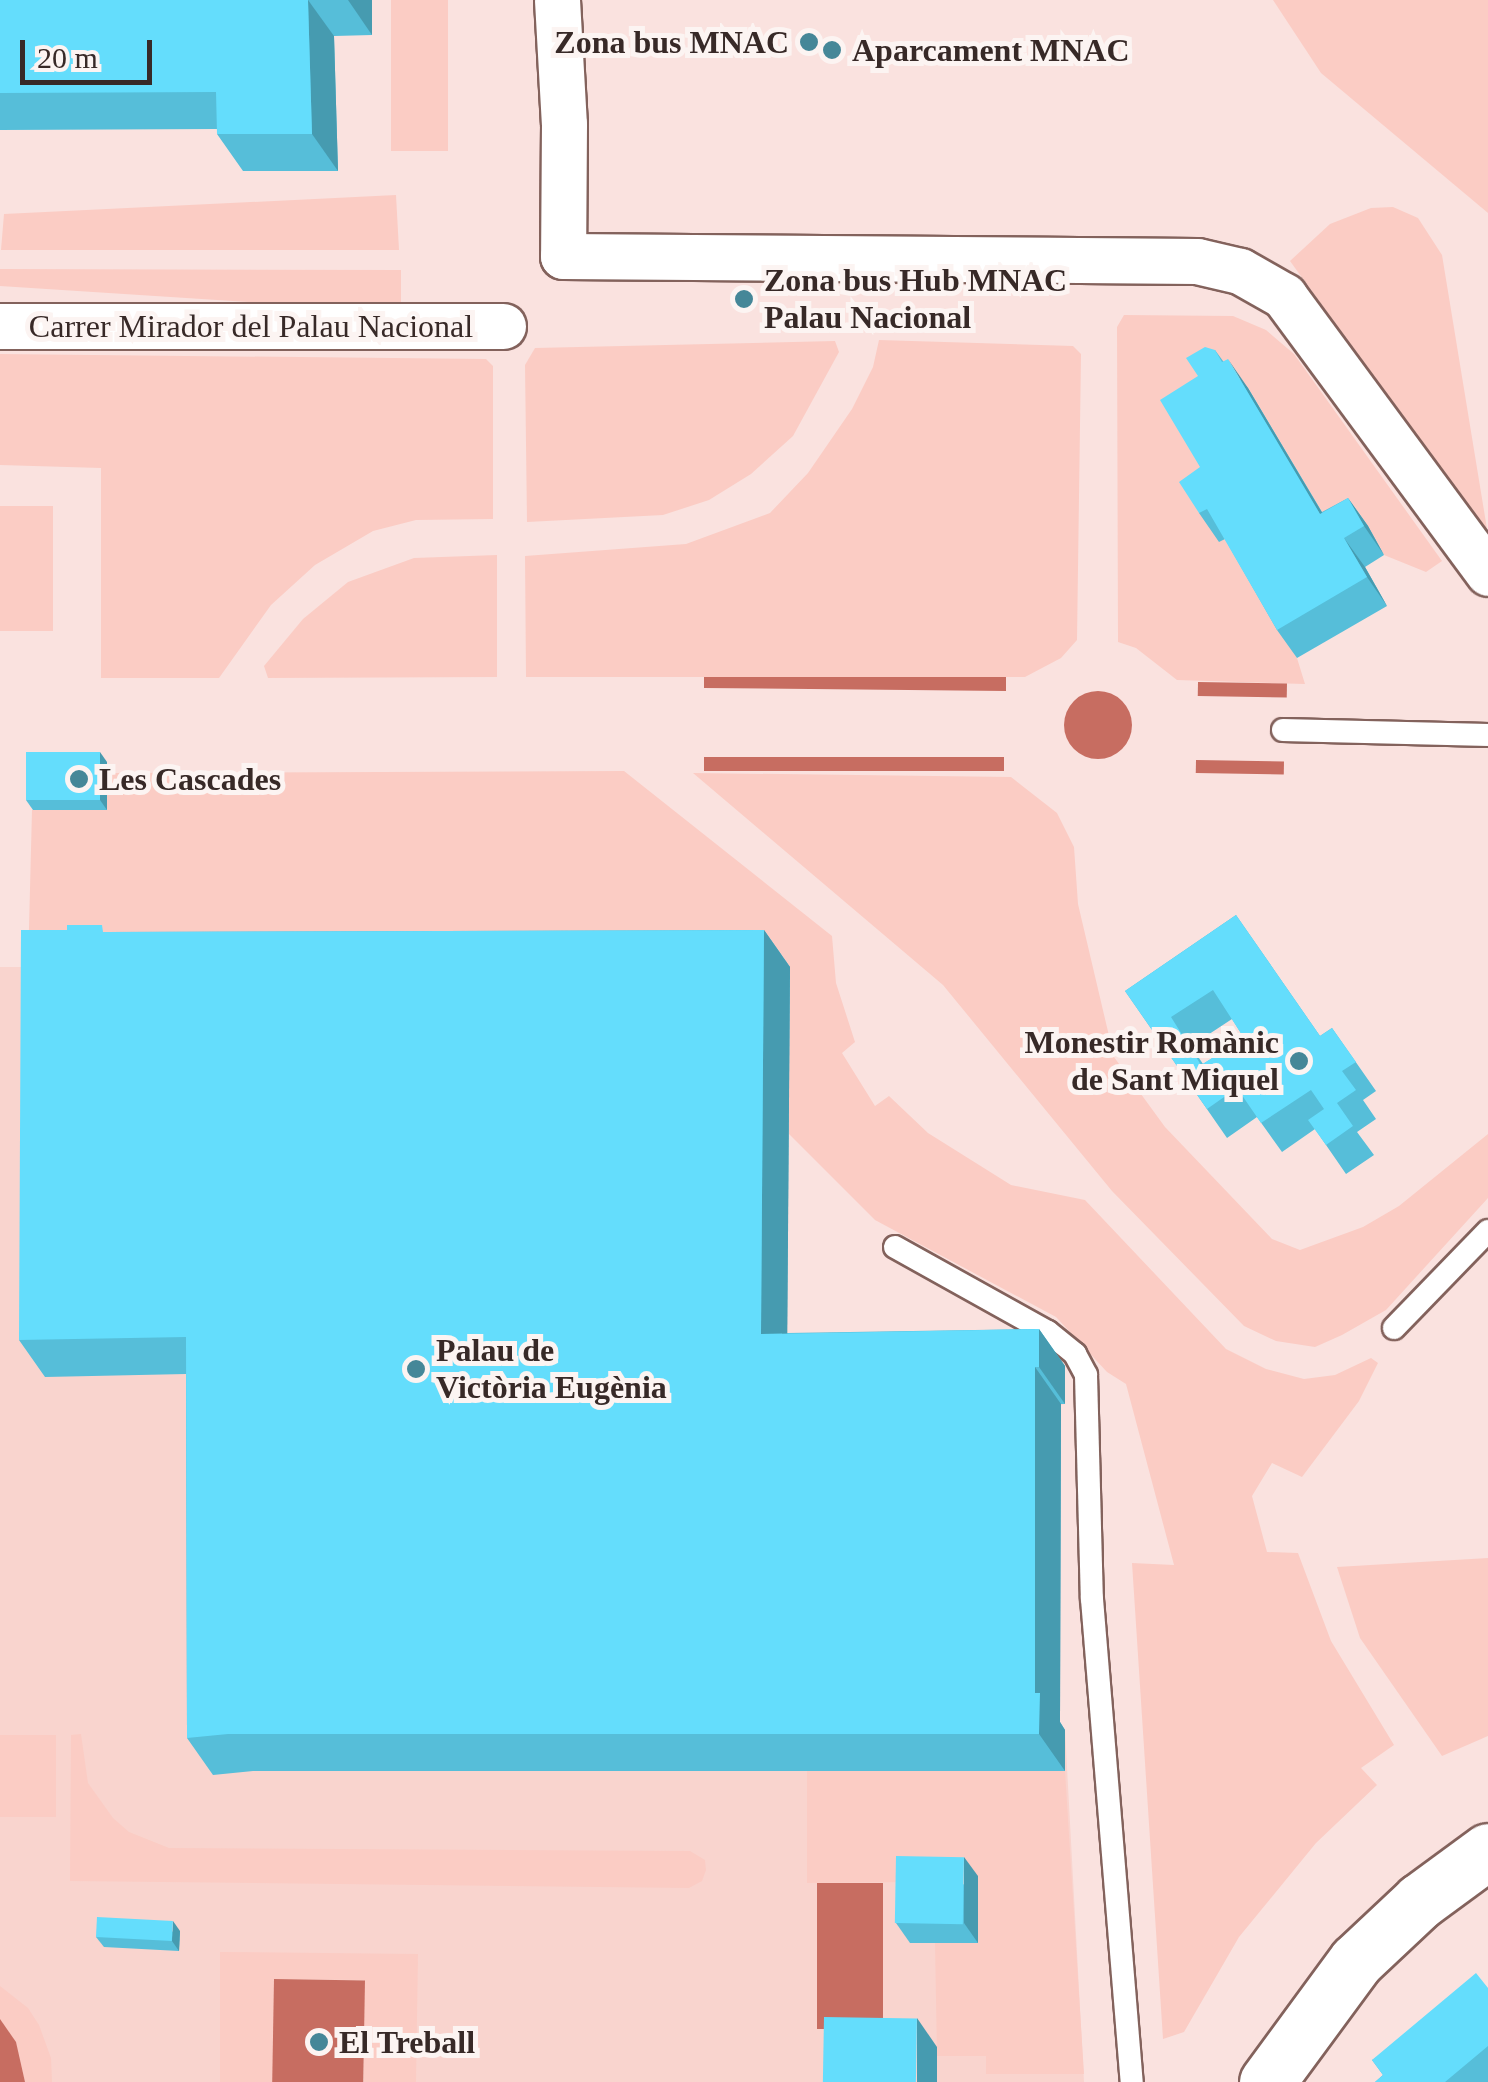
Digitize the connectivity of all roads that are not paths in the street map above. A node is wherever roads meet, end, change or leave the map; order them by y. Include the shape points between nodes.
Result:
1 (558, 0) edge
2 (0, 326) edge
3 (502, 326) dead end
4 (1488, 573) edge
5 (1283, 730) dead end
6 (1488, 734) edge
7 (1488, 1230) edge
8 (895, 1247) dead end
9 (1394, 1328) dead end
10 (1488, 1851) edge
11 (1132, 2082) edge
12 (1267, 2082) edge

1 - 4 street via 563,256 1197,261 1240,271 1284,296
2 - 3 street, Carrer Mirador del Palau Nacional
5 - 6 lane
7 - 9 lane
8 - 11 lane via 1048,1332 1075,1354 1086,1375 1092,1599
10 - 12 street via 1420,1901 1356,1961

